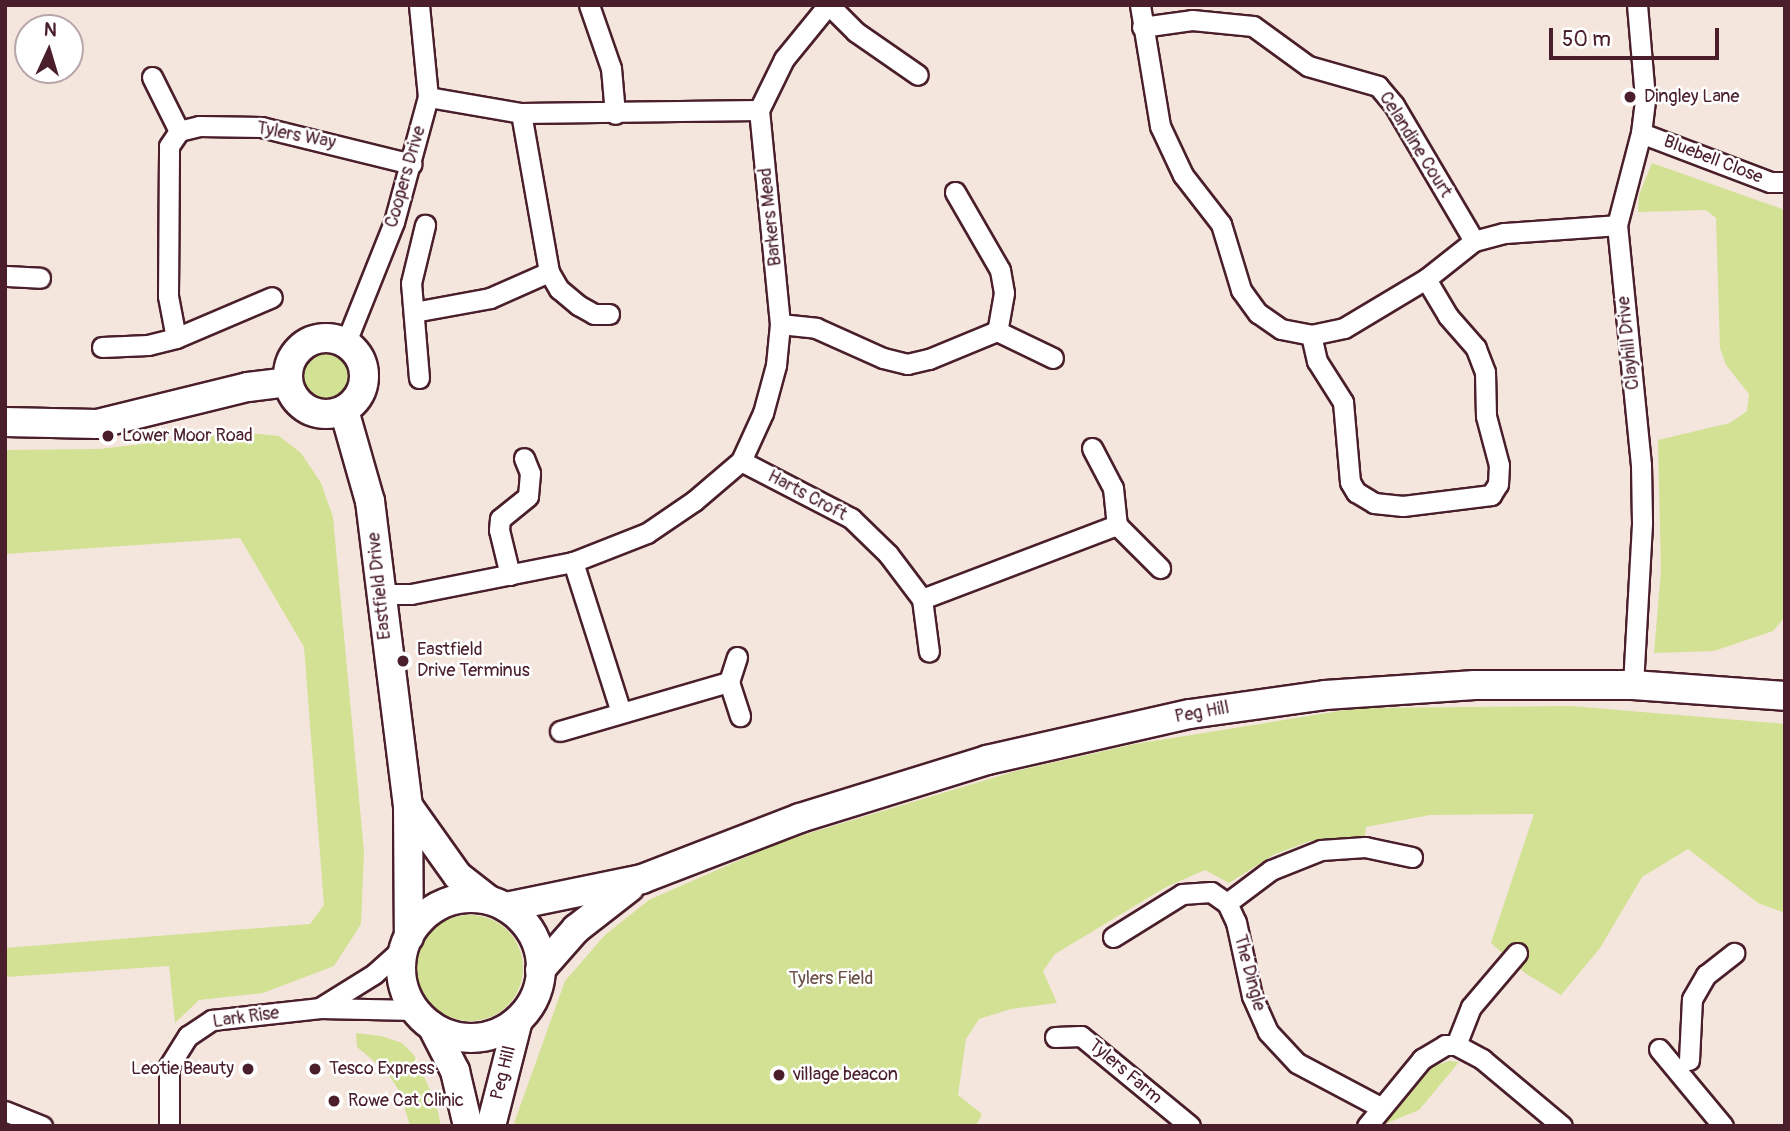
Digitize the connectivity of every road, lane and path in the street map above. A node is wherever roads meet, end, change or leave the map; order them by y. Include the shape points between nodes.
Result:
1 (419, 5) edge
2 (589, 5) edge
3 (828, 5) edge
4 (1140, 5) edge
5 (1637, 5) edge
6 (1142, 27) junction
7 (918, 75) dead end
8 (152, 77) dead end
9 (428, 97) junction
10 (759, 110) junction
11 (521, 113) junction
12 (615, 114) junction
13 (179, 131) junction
14 (1641, 133) junction
15 (412, 164) junction
16 (1785, 181) edge
17 (955, 192) dead end
18 (425, 225) dead end
19 (1617, 225) junction
20 (1474, 241) junction
21 (549, 272) junction
22 (5, 276) edge
23 (40, 278) dead end
24 (1426, 279) junction
25 (272, 297) dead end
26 (414, 312) junction
27 (609, 314) dead end
28 (780, 324) junction
29 (997, 331) junction
30 (1311, 335) junction
31 (176, 338) junction
32 (346, 342) junction
33 (102, 347) dead end
34 (1053, 358) dead end
35 (419, 379) dead end
36 (288, 382) junction
37 (344, 410) junction
38 (5, 422) edge
39 (1092, 448) dead end
40 (524, 458) dead end
41 (741, 461) junction
42 (1116, 525) junction
43 (573, 562) junction
44 (1160, 568) dead end
45 (510, 575) junction
46 (381, 594) junction
47 (922, 599) junction
48 (929, 652) dead end
49 (737, 657) dead end
50 (729, 682) junction
51 (1633, 685) junction
52 (1785, 696) edge
53 (621, 712) junction
54 (740, 716) dead end
55 (559, 731) dead end
56 (408, 806) junction
57 (1412, 857) dead end
58 (642, 879) junction
59 (496, 903) junction
60 (1227, 903) junction
61 (1113, 937) dead end
62 (406, 942) junction
63 (1517, 953) dead end
64 (1734, 953) dead end
65 (540, 970) junction
66 (320, 1008) junction
67 (423, 1018) junction
68 (518, 1020) junction
69 (1055, 1037) dead end
70 (1456, 1045) junction
71 (1659, 1049) dead end
72 (1689, 1061) junction
73 (1380, 1107) junction
74 (5, 1111) edge
75 (42, 1126) edge
76 (169, 1126) edge
77 (468, 1126) edge
78 (491, 1126) edge
79 (1190, 1126) edge
80 (1367, 1126) edge
81 (1562, 1126) edge
82 (1723, 1126) edge

1 - 9 street, Coopers Drive
2 - 12 street via 611,68
3 - 7 street via 856,32
3 - 10 street via 784,59
4 - 6 street
5 - 14 street, Clayhill Drive via 1645,98
6 - 20 street, Celandine Court via 1192,20 1253,26 1308,66 1378,86 1394,105
6 - 30 street via 1160,127 1183,175 1221,224 1241,290 1258,313 1281,328
8 - 13 street
9 - 11 street
9 - 15 street, Coopers Drive
10 - 12 street
10 - 28 street, Barkers Mead
11 - 12 street
11 - 21 street
13 - 15 street, Tylers Way via 200,126 261,127
13 - 31 street via 169,146 168,296
14 - 16 street, Bluebell Close via 1770,182
14 - 19 street, Clayhill Drive
15 - 32 street, Coopers Drive
17 - 29 street via 1000,270 1004,293
18 - 26 street via 411,283
19 - 20 street via 1504,233
19 - 51 street, Clayhill Drive via 1641,465
20 - 24 street
21 - 26 street via 490,298
21 - 27 street via 559,289 579,305 594,314
22 - 23 street
24 - 30 street via 1344,328
24 - 30 street via 1448,316 1476,348 1485,372 1486,416 1499,465 1499,484 1491,495 1403,506 1374,503 1356,492 1350,482 1343,402 1317,361
25 - 31 street
26 - 35 street
28 - 29 street via 816,328 883,358 907,363 929,359
28 - 41 street, Barkers Mead via 776,365 763,414
29 - 34 street
31 - 33 street
32 - 36 main road via 318,338 304,344 288,368
32 - 37 main road via 356,351 365,377 355,402
36 - 37 main road via 298,401 316,413
36 - 38 main road via 248,387 97,424
37 - 46 main road, Eastfield Drive via 366,478
39 - 42 street via 1113,488
40 - 45 street via 530,473 528,496 500,519
41 - 43 street, Barkers Mead via 647,533
41 - 47 street, Harts Croft via 851,518 888,554
42 - 44 street
42 - 47 street
43 - 45 street, Barkers Mead
43 - 53 street
45 - 46 street, Barkers Mead via 411,594
46 - 56 main road, Eastfield Drive
47 - 48 street, Harts Croft
49 - 50 street
50 - 53 street
50 - 54 street
51 - 52 main road, Peg Hill
51 - 58 main road, Peg Hill via 1408,688 1178,716 1056,742 876,792
53 - 55 street
56 - 59 main road, Eastfield Drive via 458,876
56 - 62 main road, Eastfield Drive
57 - 60 street via 1365,847 1321,850 1272,870
58 - 59 main road
58 - 65 main road via 576,929
59 - 62 main road via 448,901 429,912
59 - 65 main road via 533,934
60 - 61 street via 1211,892 1193,891
60 - 73 street, The Dingle via 1236,922 1252,996 1268,1032 1297,1063
62 - 66 street, Lark Rise via 374,974
62 - 67 main road via 404,990
63 - 70 street via 1471,1007
64 - 72 street via 1706,975 1692,999
65 - 68 main road via 533,1001
66 - 67 street, Lark Rise
66 - 76 street, Lark Rise via 229,1016 199,1026 169,1066
67 - 68 main road via 453,1035 476,1038 499,1032
67 - 77 main road, Peg Hill via 455,1071
68 - 78 main road, Peg Hill
69 - 79 street, Tylers Farm via 1081,1036
70 - 73 street via 1445,1045 1422,1059
70 - 81 street via 1482,1059
71 - 72 street
72 - 82 street
73 - 80 street
74 - 75 street

